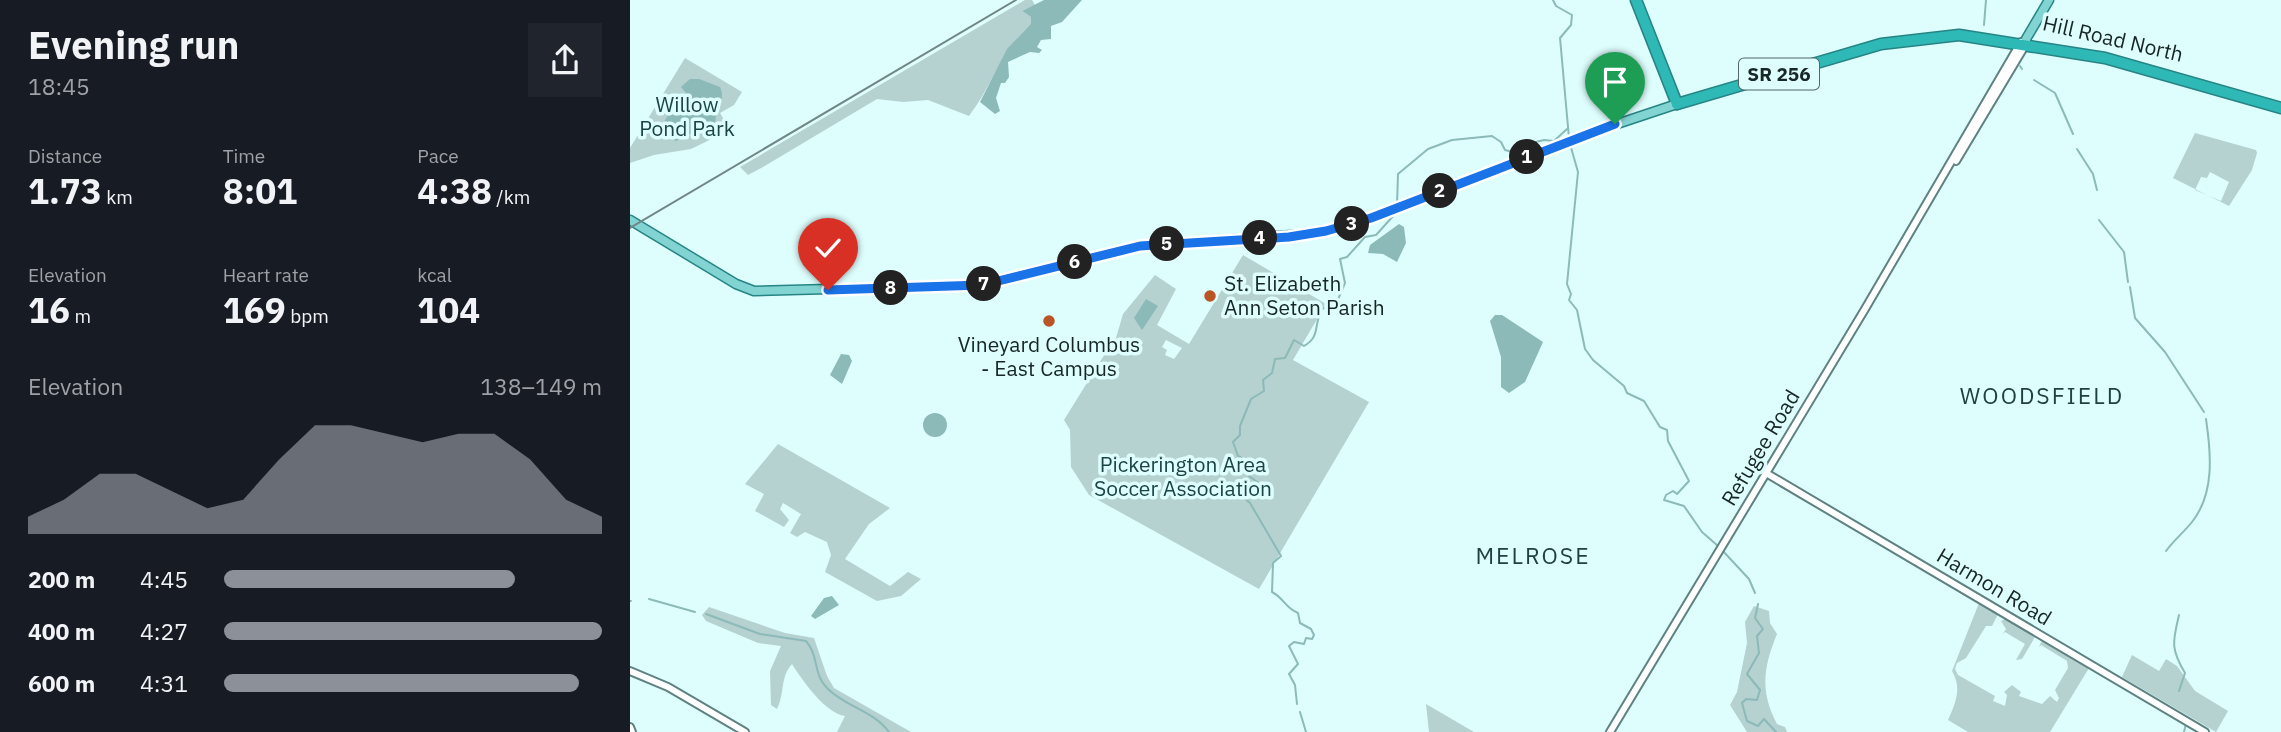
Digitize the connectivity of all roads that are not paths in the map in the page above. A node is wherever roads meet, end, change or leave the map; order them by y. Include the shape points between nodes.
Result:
1 (1638, 0) edge
2 (2048, 0) edge
3 (2024, 42) junction
4 (2281, 102) edge
5 (1677, 104) junction
6 (2281, 108) edge
7 (1941, 181) junction
8 (630, 220) edge
9 (1766, 473) junction
10 (630, 671) edge
11 (745, 732) edge
12 (1610, 732) edge
13 (2205, 732) edge

1 - 5 highway
2 - 3 main road, Refugee Road
3 - 4 highway, Hill Road North via 2111,55
3 - 5 highway, Hill Road North / SR 256 via 1939,35 1893,41
3 - 6 highway, Hill Road North via 2123,62
3 - 7 main road, Refugee Road
3 - 7 main road, Refugee Road
5 - 8 main road, SR 256 via 1339,228 1126,249 995,283 754,291
7 - 9 main road, Refugee Road
9 - 12 main road, Refugee Road
9 - 13 main road, Harmon Road
10 - 11 main road via 668,687

